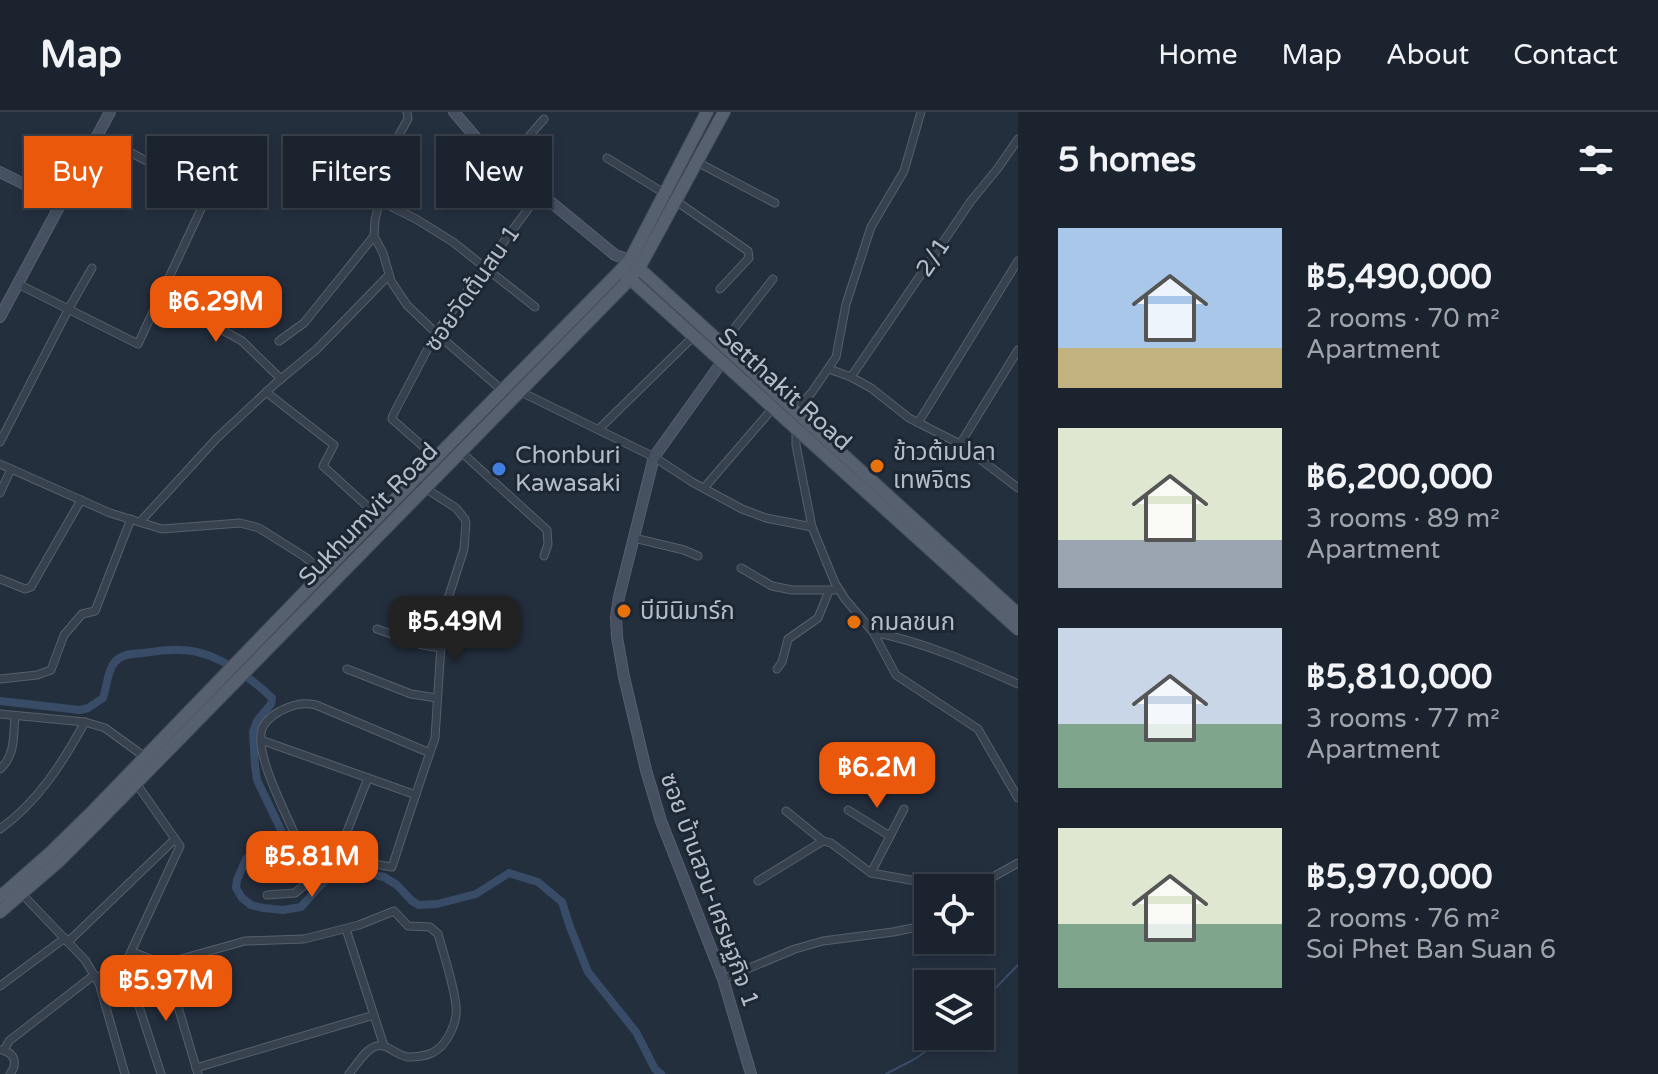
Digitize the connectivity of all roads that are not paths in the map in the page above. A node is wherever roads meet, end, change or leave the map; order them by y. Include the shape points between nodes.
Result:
1 (110, 112) edge
2 (407, 112) edge
3 (454, 112) edge
4 (707, 112) edge
5 (724, 112) edge
6 (921, 112) edge
7 (544, 119) dead end
8 (98, 135) joint
9 (399, 136) edge
10 (475, 136) edge
11 (529, 136) edge
12 (1018, 139) edge
13 (607, 158) dead end
14 (697, 162) junction
15 (0, 172) edge
16 (24, 184) edge
17 (664, 193) junction
18 (676, 201) junction
19 (552, 203) edge
20 (775, 203) dead end
21 (59, 208) edge
22 (379, 208) edge
23 (394, 208) edge
24 (529, 208) edge
25 (374, 236) junction
26 (1018, 261) edge
27 (484, 267) junction
28 (92, 268) dead end
29 (630, 269) junction
30 (389, 275) junction
31 (773, 279) dead end
32 (18, 284) junction
33 (720, 289) dead end
34 (160, 295) junction
35 (535, 307) dead end
36 (68, 310) junction
37 (0, 317) edge
38 (436, 333) junction
39 (694, 336) junction
40 (279, 341) dead end
41 (722, 344) junction
42 (1018, 350) edge
43 (722, 362) junction
44 (829, 369) junction
45 (851, 377) junction
46 (281, 379) junction
47 (502, 390) junction
48 (519, 391) junction
49 (266, 392) junction
50 (773, 408) junction
51 (795, 411) junction
52 (918, 423) junction
53 (599, 429) junction
54 (796, 429) junction
55 (0, 442) edge
56 (960, 444) junction
57 (460, 451) junction
58 (654, 457) junction
59 (436, 458) junction
60 (0, 464) edge
61 (11, 469) junction
62 (419, 484) junction
63 (704, 488) junction
64 (1018, 488) edge
65 (0, 493) edge
66 (81, 500) junction
67 (379, 517) junction
68 (136, 520) junction
69 (812, 527) junction
70 (634, 538) junction
71 (544, 556) dead end
72 (698, 556) dead end
73 (741, 568) dead end
74 (324, 573) junction
75 (0, 579) edge
76 (839, 590) junction
77 (829, 591) junction
78 (1018, 614) edge
79 (377, 629) dead end
80 (1018, 629) edge
81 (873, 632) junction
82 (441, 648) junction
83 (239, 668) junction
84 (347, 669) dead end
85 (777, 669) dead end
86 (0, 679) edge
87 (1018, 684) edge
88 (437, 698) junction
89 (0, 714) edge
90 (15, 716) junction
91 (85, 722) junction
92 (187, 723) junction
93 (261, 740) junction
94 (430, 753) junction
95 (145, 757) junction
96 (0, 769) edge
97 (368, 778) junction
98 (136, 783) junction
99 (416, 795) junction
100 (1018, 798) edge
101 (904, 809) dead end
102 (848, 810) dead end
103 (786, 811) dead end
104 (0, 829) edge
105 (890, 836) junction
106 (175, 839) junction
107 (823, 841) junction
108 (337, 857) junction
109 (1016, 862) edge
110 (871, 873) junction
111 (994, 875) edge
112 (758, 881) dead end
113 (914, 881) edge
114 (22, 894) junction
115 (267, 895) dead end
116 (0, 897) edge
117 (0, 912) edge
118 (914, 928) edge
119 (346, 929) junction
120 (66, 940) junction
121 (126, 958) junction
122 (163, 963) junction
123 (129, 972) junction
124 (96, 979) junction
125 (723, 979) junction
126 (0, 986) edge
127 (374, 1015) junction
128 (384, 1046) junction
129 (2, 1050) edge
130 (197, 1071) edge
131 (10, 1074) edge
132 (125, 1074) edge
133 (161, 1074) edge
134 (349, 1074) edge
135 (751, 1074) edge

1 - 8 street
2 - 9 street
3 - 10 street
4 - 17 main road, Sukhumvit Road
5 - 14 main road, Sukhumvit Road
6 - 44 street via 904,171 871,227
7 - 11 street
8 - 34 street via 208,194
12 - 45 street, 2/1
13 - 17 street
14 - 18 main road, Sukhumvit Road
14 - 20 street
15 - 16 street
17 - 29 main road, Sukhumvit Road
18 - 29 main road, Sukhumvit Road
18 - 33 street via 748,251 749,258
19 - 29 street
21 - 32 street
22 - 25 street
23 - 27 street
24 - 27 street, ซอยวัดต้นสน 1
25 - 30 street
25 - 40 street via 304,323
26 - 52 street
27 - 35 street
27 - 38 street, ซอยวัดต้นสน 1
28 - 36 street
29 - 39 main road, Setthakit Road
29 - 41 main road, Setthakit Road
29 - 47 main road, Sukhumvit Road
29 - 48 main road, Sukhumvit Road
30 - 38 street via 407,305
30 - 46 street
31 - 41 street
32 - 36 street
32 - 37 street
34 - 36 street via 138,344
34 - 46 street via 242,341
36 - 55 street
38 - 47 street
38 - 59 street, ซอยวัดต้นสน 1 via 392,419
39 - 43 main road, Setthakit Road
39 - 53 street
41 - 51 main road, Setthakit Road
42 - 56 street
43 - 50 main road, Setthakit Road
43 - 58 street, ซอย บ้านสวน-เศรษฐกิจ 1
44 - 45 street
44 - 51 street
45 - 52 street
46 - 49 street
47 - 59 main road, Sukhumvit Road
48 - 53 street
48 - 57 main road, Sukhumvit Road
49 - 67 street via 334,445 323,466
49 - 68 street
50 - 54 main road, Setthakit Road
50 - 63 street
51 - 78 main road, Setthakit Road
52 - 56 street
53 - 58 street
54 - 69 street
54 - 80 main road, Setthakit Road
56 - 64 street
57 - 62 main road, Sukhumvit Road
57 - 71 street via 547,530
58 - 63 street
58 - 70 street, ซอย บ้านสวน-เศรษฐกิจ 1
59 - 62 main road, Sukhumvit Road
60 - 61 street
61 - 65 street
61 - 66 street
62 - 67 main road, Sukhumvit Road
62 - 82 street via 456,508 466,523 464,549 443,614
62 - 83 main road, Sukhumvit Road
63 - 69 street via 766,518
66 - 68 street
66 - 75 street via 31,587
67 - 74 main road, Sukhumvit Road
68 - 74 street via 162,529 240,523 259,528
68 - 86 street via 95,611 82,614 64,635 51,670
69 - 76 street
70 - 72 street
70 - 125 street, ซอย บ้านสวน-เศรษฐกิจ 1 via 616,617 624,677 661,821
73 - 77 street via 772,586
74 - 83 main road, Sukhumvit Road
76 - 77 street
76 - 81 street
77 - 85 street via 818,618 788,639
79 - 82 street
81 - 87 street via 943,652
81 - 100 street via 896,675 978,729
82 - 88 street
83 - 92 main road, Sukhumvit Road
84 - 88 street via 411,694
88 - 94 street
89 - 90 street
90 - 91 street
90 - 96 street via 11,755
91 - 95 street via 105,728
91 - 104 street via 36,797
92 - 95 main road, Sukhumvit Road
92 - 98 main road, Sukhumvit Road
93 - 94 street via 262,728 275,714 307,703
93 - 97 street
93 - 108 street via 297,839
94 - 99 street
95 - 116 main road, Sukhumvit Road
97 - 99 street
97 - 108 street
98 - 106 street
98 - 114 main road, Sukhumvit Road
99 - 108 street via 392,867
101 - 105 street
102 - 105 street
103 - 107 street
105 - 110 street
106 - 120 street
106 - 121 street via 180,846
107 - 110 street
107 - 112 street
108 - 115 street via 295,893
109 - 111 street
110 - 113 street
114 - 117 main road, Sukhumvit Road
114 - 120 street
118 - 125 street via 823,941
119 - 122 street via 301,939 245,941
119 - 127 street
119 - 128 street via 394,911 408,926 430,927 439,937 457,1007 449,1034 427,1055 401,1056
120 - 124 street
120 - 126 street
121 - 122 street via 138,953
121 - 123 street
121 - 124 street
122 - 123 street
122 - 130 street
123 - 124 street
123 - 133 street
124 - 129 street
124 - 132 street
125 - 135 street, ซอย บ้านสวน-เศรษฐกิจ 1
127 - 128 street
127 - 130 street
128 - 134 street via 369,1050
129 - 131 street via 14,1058

